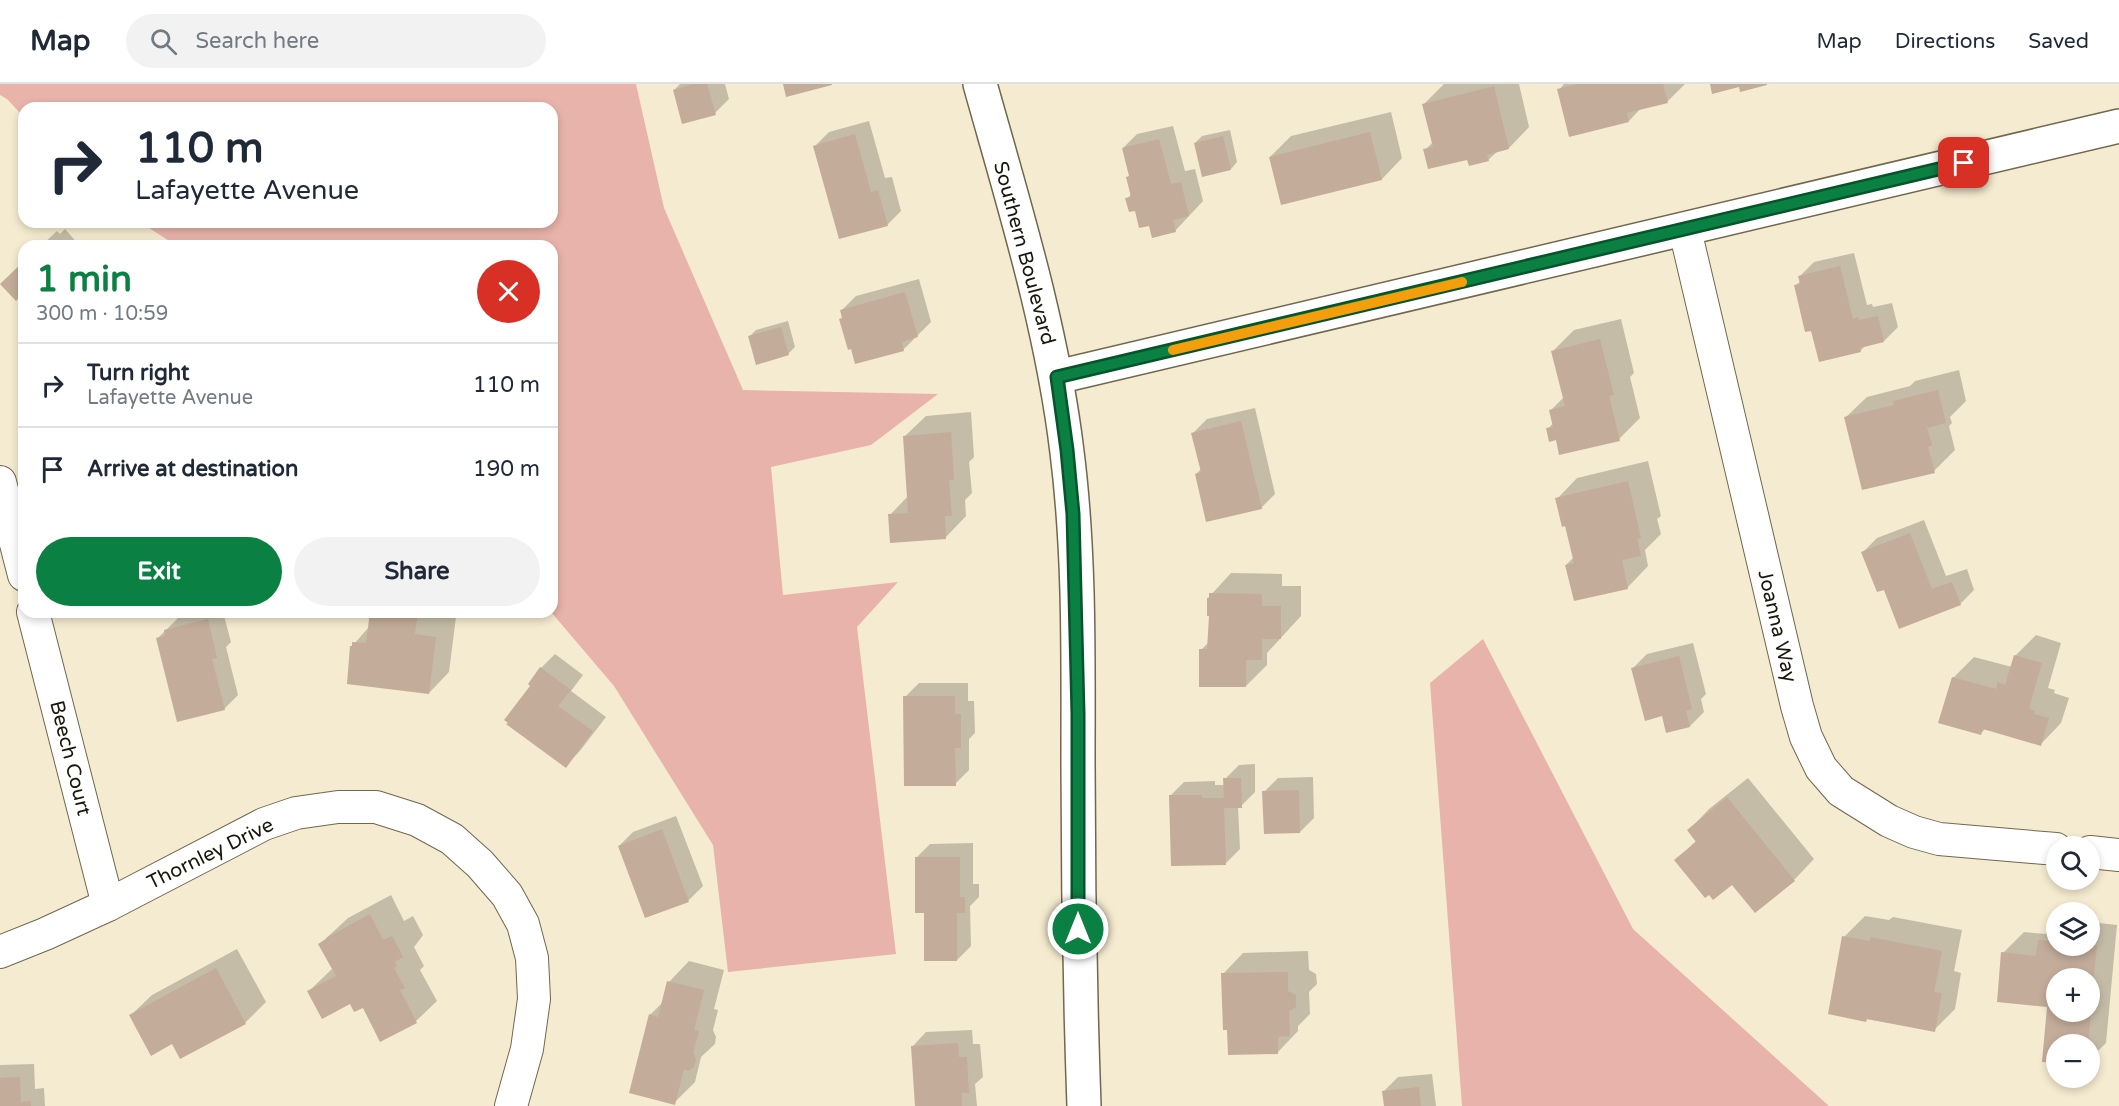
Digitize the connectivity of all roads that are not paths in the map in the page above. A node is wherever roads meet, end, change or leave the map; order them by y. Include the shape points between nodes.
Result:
1 (980, 84) edge
2 (2119, 126) edge
3 (1685, 230) junction
4 (1057, 377) junction
5 (0, 482) edge
6 (18, 552) edge
7 (35, 618) edge
8 (2046, 848) edge
9 (2100, 853) edge
10 (2119, 855) edge
11 (108, 904) junction
12 (0, 952) edge
13 (511, 1106) edge
14 (1084, 1106) edge

1 - 4 street, Southern Boulevard
2 - 3 street
3 - 4 street
3 - 8 street, Joanna Way via 1797,706 1821,768 1841,791 1914,832
4 - 14 street, Southern Boulevard via 1074,548
5 - 6 street
7 - 11 street, Beech Court
9 - 10 street
11 - 12 street, Thornley Drive
11 - 13 street, Thornley Drive via 264,824 296,813 376,807 417,820 452,839 480,864 507,895 523,924 534,999 527,1048

